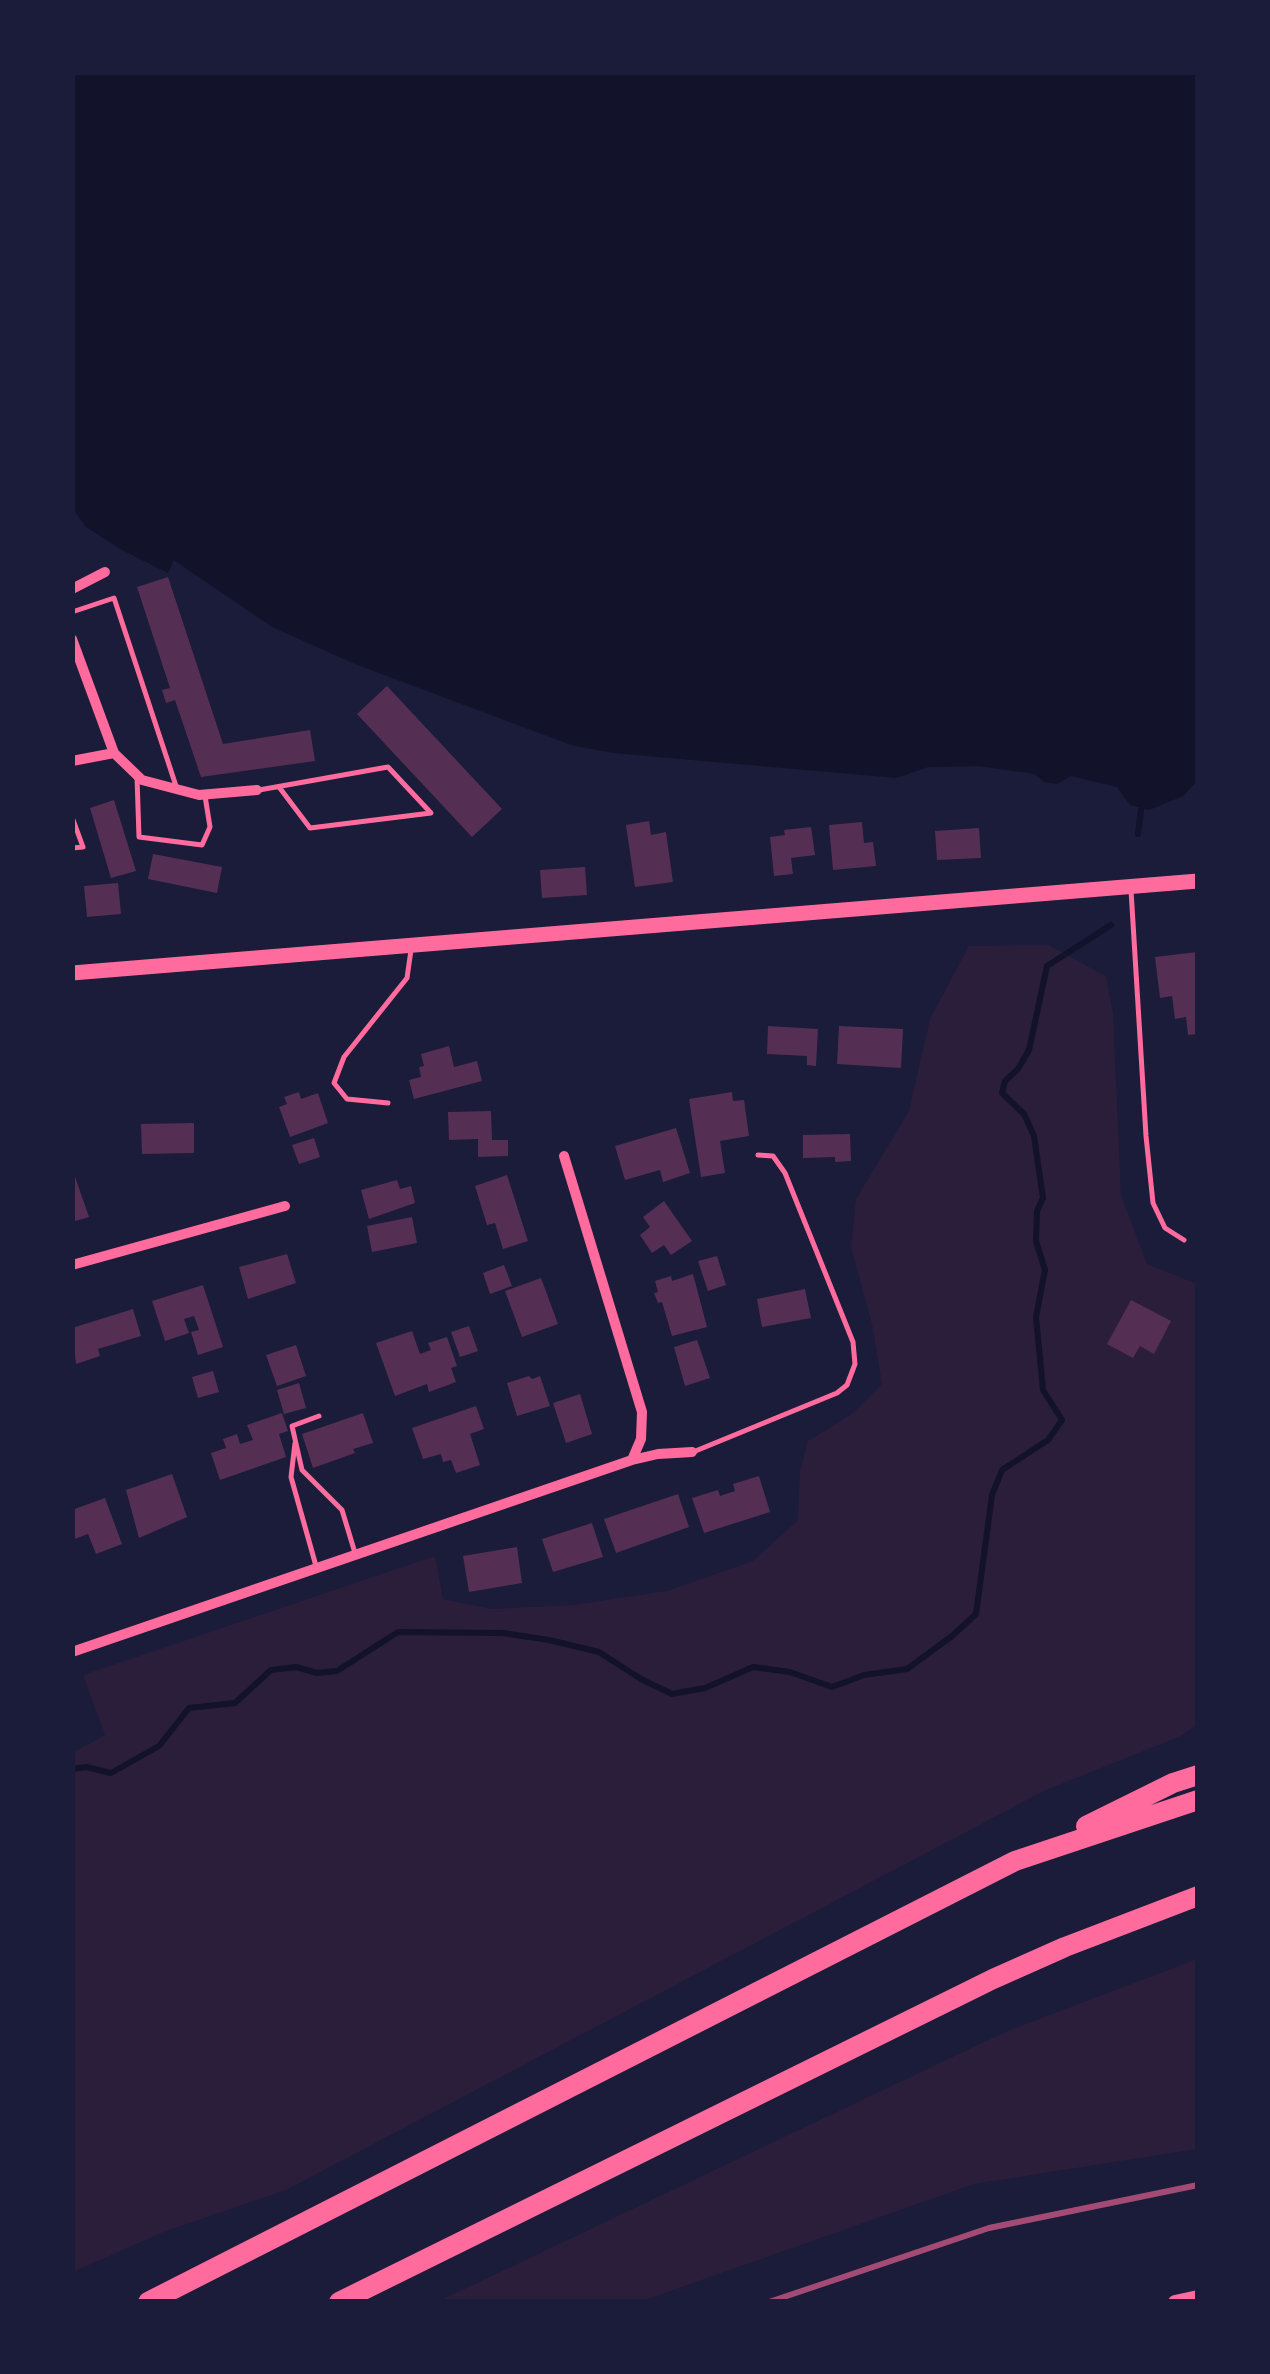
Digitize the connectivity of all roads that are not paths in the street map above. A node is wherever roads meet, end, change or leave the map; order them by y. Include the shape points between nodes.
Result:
1 (105, 572) dead end
2 (72, 589) edge
3 (72, 612) edge
4 (72, 639) edge
5 (114, 754) junction
6 (72, 761) edge
7 (137, 774) junction
8 (279, 787) junction
9 (178, 789) junction
10 (257, 790) joint
11 (205, 795) junction
12 (72, 818) edge
13 (72, 848) edge
14 (1198, 881) edge
15 (1131, 886) junction
16 (411, 947) junction
17 (72, 972) edge
18 (388, 1103) dead end
19 (758, 1155) dead end
20 (564, 1156) dead end
21 (285, 1206) dead end
22 (1184, 1240) dead end
23 (72, 1265) edge
24 (319, 1416) dead end
25 (296, 1442) junction
26 (692, 1452) joint
27 (632, 1460) junction
28 (355, 1553) junction
29 (316, 1566) junction
30 (72, 1652) edge
31 (1198, 1775) edge
32 (1198, 1800) edge
33 (1015, 1861) junction
34 (1198, 1896) edge
35 (1198, 2297) edge
36 (148, 2302) edge
37 (340, 2302) edge
38 (1175, 2302) edge

1 - 2 street
3 - 9 lane via 114,598
4 - 5 street
5 - 6 street
5 - 7 street
7 - 9 street
7 - 11 lane via 139,837 202,845 210,827
8 - 8 lane via 310,828 430,813 388,767
8 - 10 lane
9 - 11 street
10 - 11 street
12 - 13 lane via 84,847
14 - 15 main road
15 - 16 main road
15 - 22 lane via 1153,1203 1165,1228
16 - 17 main road
16 - 18 lane via 407,978 344,1057 334,1083 347,1099
19 - 26 lane via 773,1156 785,1173 853,1342 855,1364 837,1393
20 - 27 street via 642,1412
21 - 23 street
24 - 25 lane via 292,1426
25 - 28 lane via 302,1470 342,1510
25 - 29 lane via 291,1477
26 - 27 street
27 - 28 street
28 - 29 street
29 - 30 street
31 - 33 highway
32 - 33 highway
33 - 36 highway
34 - 37 highway via 993,1979
35 - 38 street

